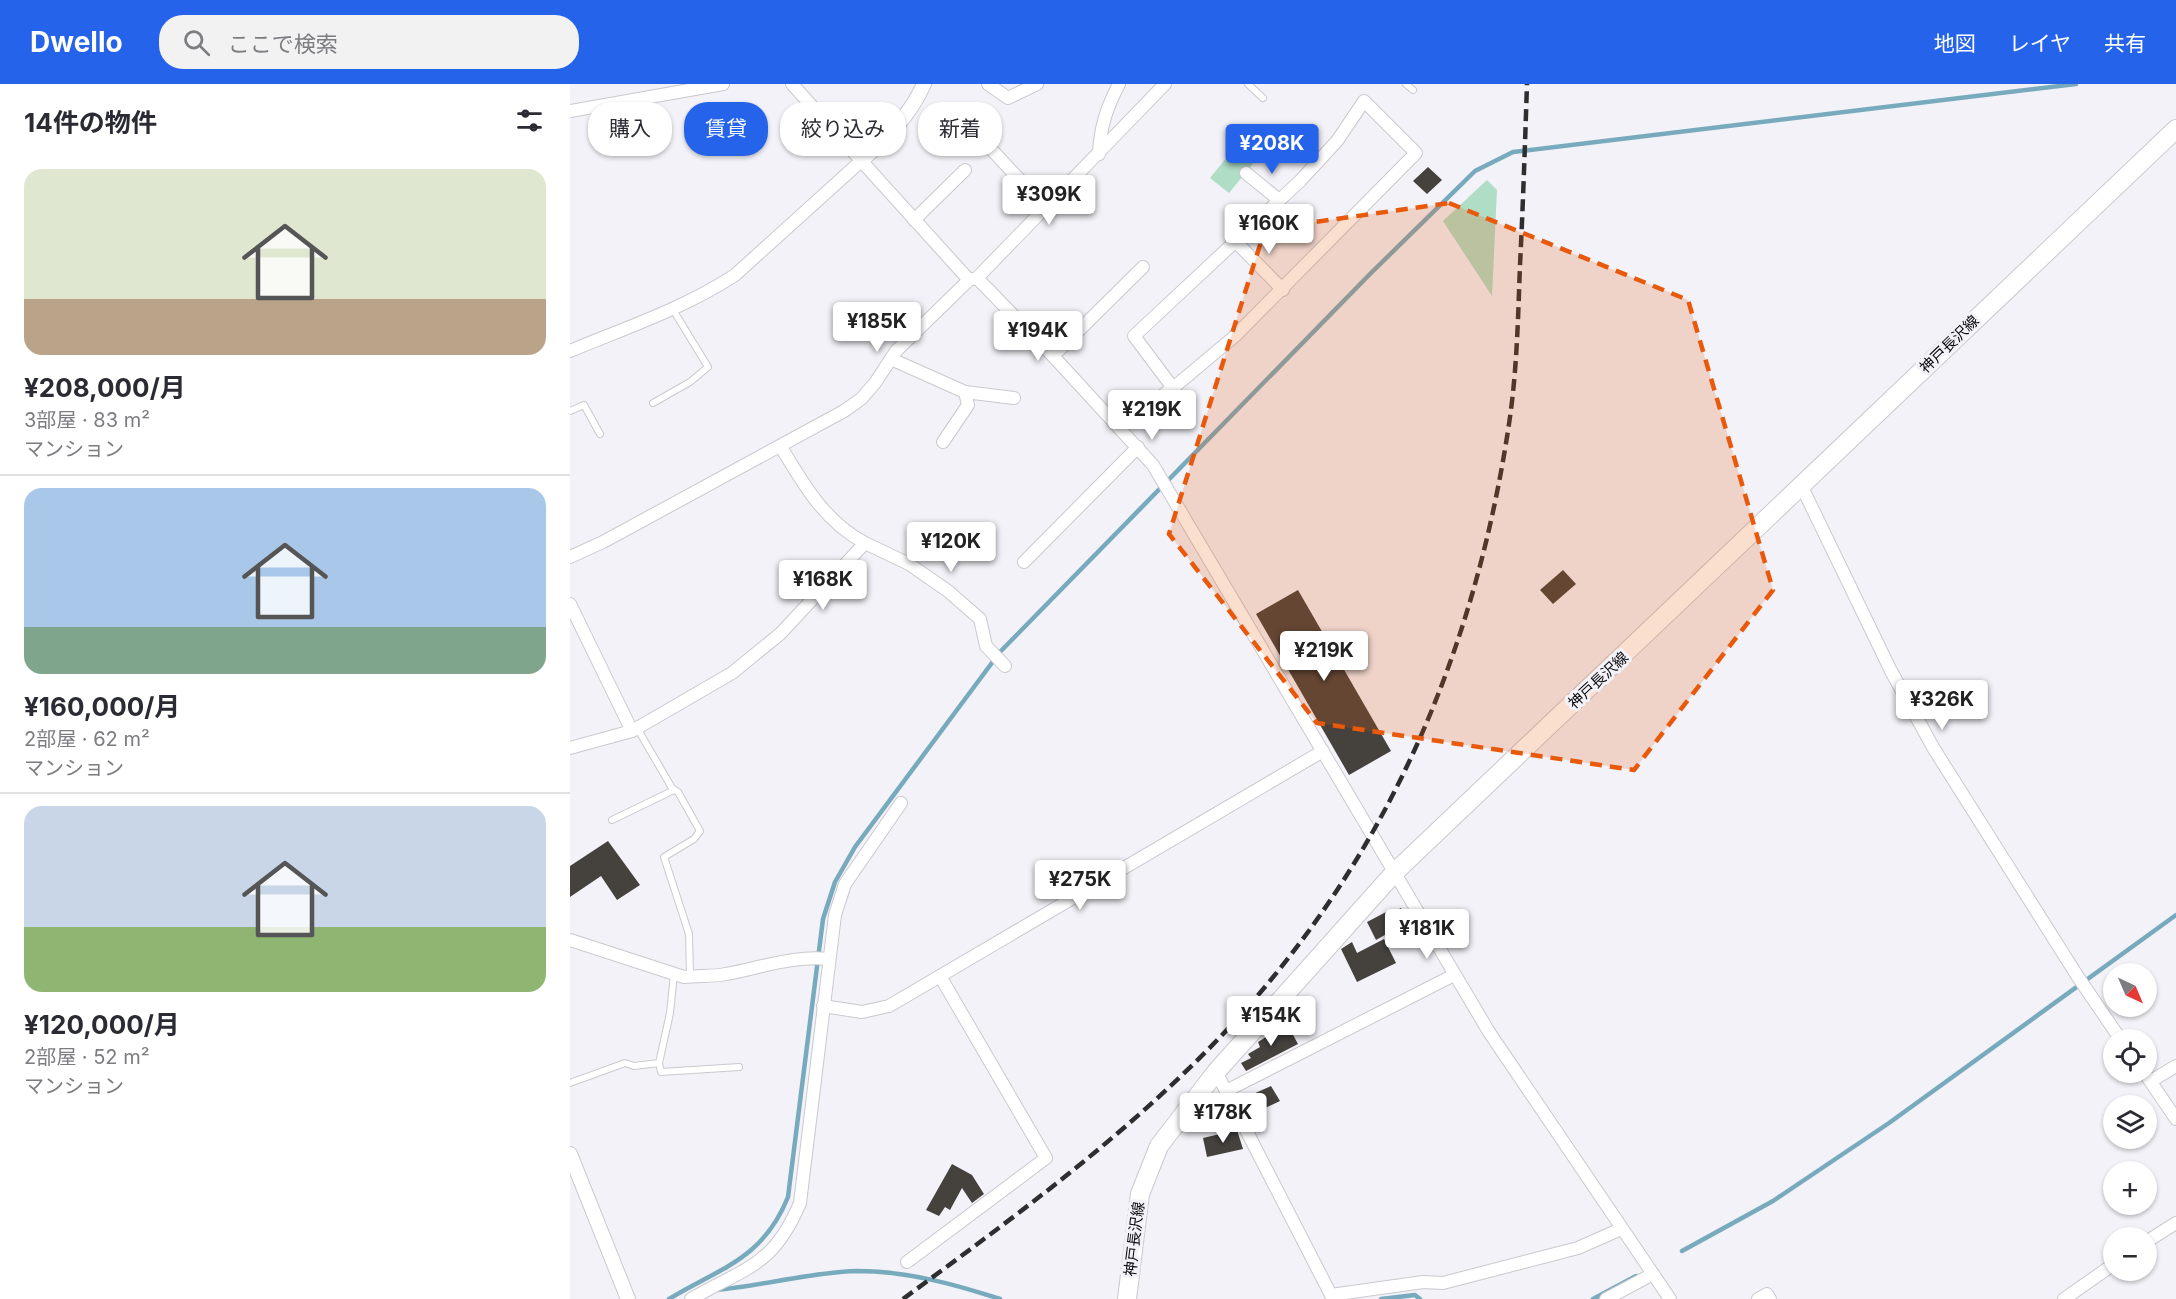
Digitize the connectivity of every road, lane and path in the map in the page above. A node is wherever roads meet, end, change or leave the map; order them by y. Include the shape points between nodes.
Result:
1 (723, 84) edge
2 (795, 84) edge
3 (924, 84) edge
4 (988, 84) edge
5 (1037, 84) edge
6 (1119, 84) edge
7 (1165, 84) edge
8 (1248, 84) edge
9 (1406, 84) edge
10 (1413, 90) dead end
11 (1263, 98) dead end
12 (570, 111) edge
13 (2176, 129) edge
14 (1099, 154) junction
15 (998, 156) edge
16 (860, 162) junction
17 (965, 170) dead end
18 (1246, 172) dead end
19 (1279, 201) junction
20 (1046, 208) junction
21 (914, 220) junction
22 (1235, 241) junction
23 (1143, 267) dead end
24 (973, 279) junction
25 (1282, 290) junction
26 (672, 308) junction
27 (570, 351) edge
28 (1053, 356) junction
29 (891, 359) junction
30 (1173, 388) junction
31 (965, 392) junction
32 (1014, 398) dead end
33 (653, 403) dead end
34 (570, 411) edge
35 (1119, 426) junction
36 (600, 434) dead end
37 (943, 442) dead end
38 (781, 447) junction
39 (1138, 447) junction
40 (1801, 485) junction
41 (865, 543) junction
42 (570, 557) edge
43 (1024, 562) dead end
44 (570, 604) edge
45 (1005, 666) dead end
46 (634, 730) junction
47 (570, 748) edge
48 (1323, 751) junction
49 (674, 790) junction
50 (901, 803) dead end
51 (612, 820) dead end
52 (1394, 873) junction
53 (570, 940) edge
54 (828, 958) junction
55 (674, 974) junction
56 (1454, 975) junction
57 (690, 976) junction
58 (940, 976) junction
59 (823, 1006) junction
60 (2113, 1029) edge
61 (659, 1063) junction
62 (2176, 1066) edge
63 (739, 1068) dead end
64 (1216, 1072) junction
65 (2157, 1073) edge
66 (570, 1083) edge
67 (2151, 1083) edge
68 (1226, 1091) junction
69 (2176, 1119) edge
70 (570, 1154) edge
71 (2176, 1223) edge
72 (1621, 1229) junction
73 (2157, 1235) edge
74 (907, 1262) dead end
75 (2103, 1272) edge
76 (1653, 1274) junction
77 (694, 1297) edge
78 (1332, 1297) edge
79 (627, 1298) edge
80 (1128, 1299) edge
81 (1606, 1299) edge
82 (1670, 1299) edge
83 (1758, 1299) edge
84 (1770, 1299) edge
85 (2064, 1299) edge

1 - 12 street
2 - 16 street
3 - 16 street via 913,108 896,129
4 - 5 street via 1008,98
6 - 14 street via 1102,124
7 - 14 street
8 - 11 lane
9 - 10 lane
13 - 40 main road, 神戸長沢線
14 - 20 street
15 - 20 street
16 - 21 street
16 - 26 street via 751,263 719,286
17 - 21 street
18 - 19 street
19 - 22 street
19 - 25 street via 1337,141 1364,102 1416,153
20 - 24 street
21 - 24 street
22 - 25 street
22 - 30 street via 1134,336
23 - 28 street
24 - 28 street
24 - 29 street
25 - 30 street
26 - 27 street
26 - 33 lane via 708,367
28 - 35 street
29 - 31 street
29 - 38 street via 861,399
30 - 35 street
31 - 32 street
31 - 37 street via 968,405
34 - 36 lane via 584,405
35 - 39 street
38 - 41 street via 815,502 847,534
38 - 42 street
39 - 43 street
39 - 48 street via 1159,474
40 - 52 main road, 神戸長沢線
40 - 60 street via 1890,670 1923,729
41 - 45 street via 909,564 980,619 986,646
41 - 46 street via 772,641 732,673
44 - 46 street
46 - 47 street
46 - 49 lane
48 - 52 street
48 - 58 street
49 - 51 lane
49 - 57 lane via 700,831 664,857 688,934
50 - 54 street via 845,884
52 - 56 street
52 - 64 main road, 神戸長沢線
53 - 55 street
54 - 57 street via 807,957 725,975
54 - 59 street
55 - 57 street
55 - 61 lane
56 - 68 street
56 - 72 street
58 - 59 street via 875,1010
58 - 74 street via 1046,1158
59 - 77 street via 800,1203 780,1243 757,1265
61 - 63 lane via 661,1072
61 - 66 lane via 625,1063
62 - 65 street
64 - 68 street
64 - 80 main road, 神戸長沢線 via 1159,1146 1148,1170 1134,1226
67 - 69 street
68 - 78 street
70 - 79 street
71 - 73 street
72 - 76 street
72 - 78 street via 1578,1248 1443,1283 1423,1282
75 - 85 street
76 - 81 street
76 - 82 street
83 - 84 street via 1767,1294

